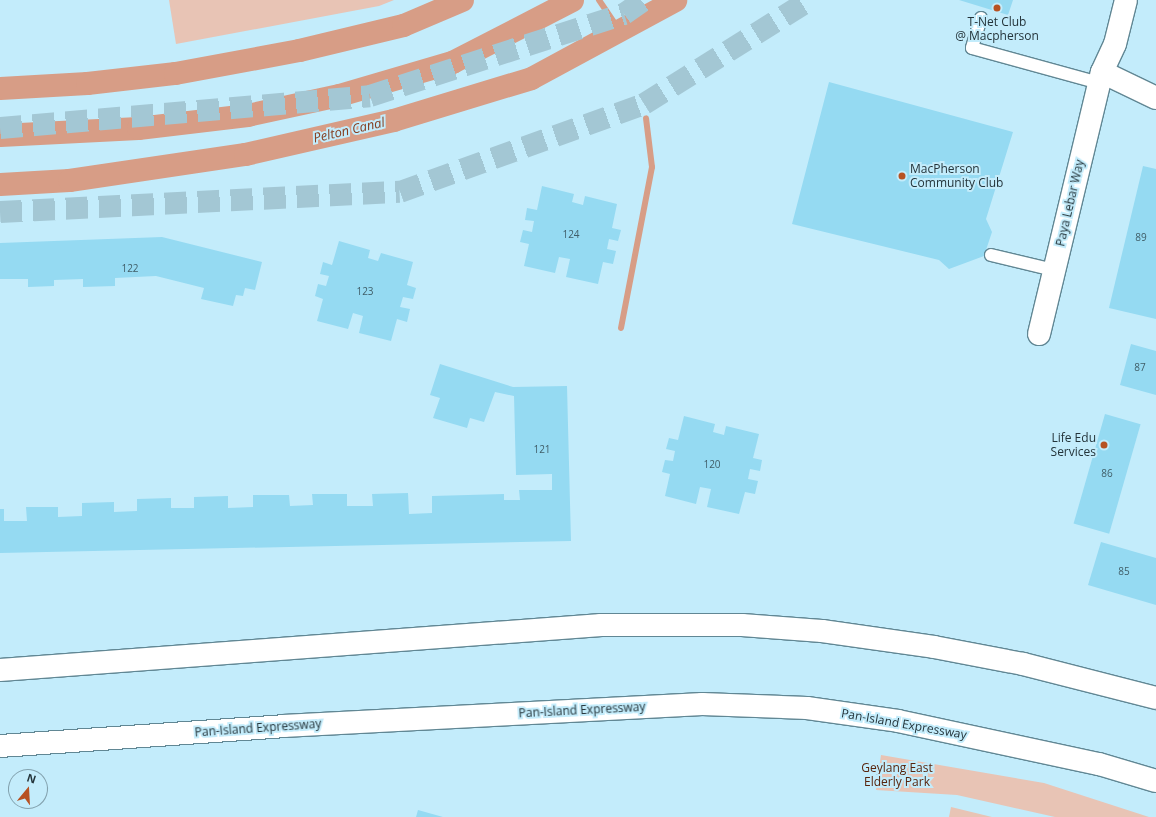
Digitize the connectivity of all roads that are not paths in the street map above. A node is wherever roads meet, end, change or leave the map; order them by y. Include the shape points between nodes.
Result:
1 (1126, 0) edge
2 (981, 18) dead end
3 (1100, 78) junction
4 (1156, 98) edge
5 (991, 255) dead end
6 (1054, 270) junction
7 (1039, 334) dead end
8 (0, 670) edge
9 (1156, 698) edge
10 (0, 746) edge
11 (1156, 782) edge

1 - 3 main road, Paya Lebar Way via 1115,44
2 - 3 lane via 972,48
3 - 4 main road
3 - 6 main road, Paya Lebar Way
5 - 6 lane
6 - 7 main road, Paya Lebar Way
8 - 9 main road via 601,625 742,625 822,631 934,647 1024,664
10 - 11 main road, Pan-Island Expressway via 283,726 702,704 807,708 898,721 1099,764

